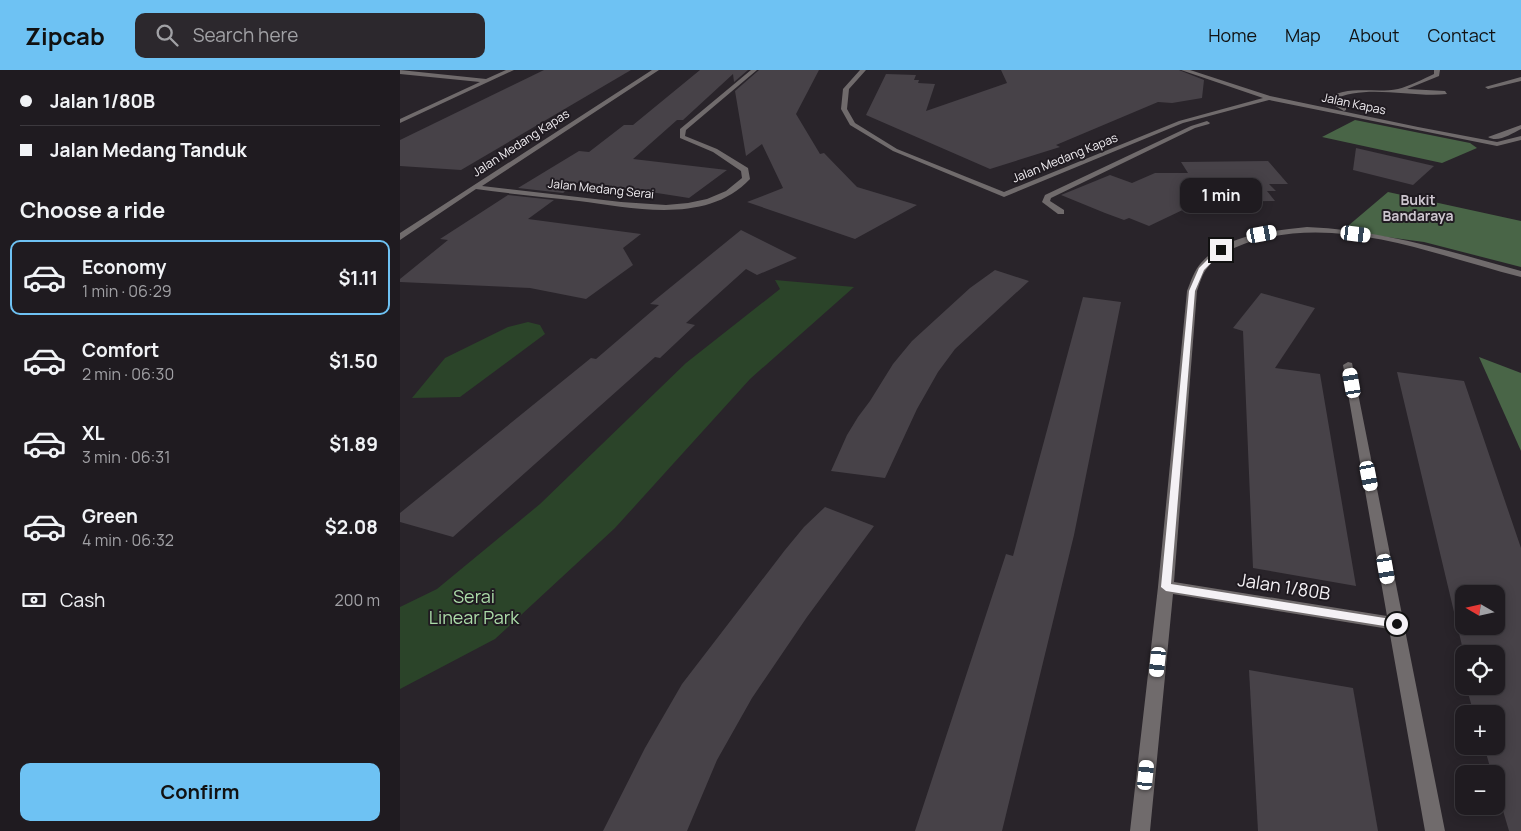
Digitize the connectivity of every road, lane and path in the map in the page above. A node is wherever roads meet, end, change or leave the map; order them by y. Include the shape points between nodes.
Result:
1 (511, 70) edge
2 (656, 70) edge
3 (754, 70) edge
4 (863, 70) edge
5 (1184, 70) edge
6 (1437, 70) edge
7 (400, 72) edge
8 (1521, 80) edge
9 (488, 81) junction
10 (1488, 87) dead end
11 (1396, 92) junction
12 (1445, 93) dead end
13 (1269, 98) junction
14 (1274, 106) dead end
15 (1337, 110) junction
16 (400, 121) edge
17 (1180, 122) junction
18 (1194, 127) junction
19 (1521, 127) edge
20 (1521, 138) edge
21 (475, 187) junction
22 (1060, 212) dead end
23 (400, 237) edge
24 (1521, 274) edge
25 (1348, 365) dead end
26 (1166, 587) junction
27 (1397, 624) junction
28 (1140, 831) edge
29 (1435, 831) edge

1 - 9 street
2 - 21 street, Jalan Medang Kapas
3 - 21 street, Jalan Medang Serai via 683,129 682,137 713,148 745,170 746,179 738,188 716,198 701,203 645,207
4 - 17 street, Jalan Medang Kapas via 846,89 844,109 852,124 895,150 1004,195
5 - 13 street, Jalan Kapas
6 - 11 street via 1437,75
7 - 9 street
8 - 10 street
9 - 16 street
11 - 12 street
11 - 15 street via 1350,92 1331,97 1328,100
13 - 15 street, Jalan Kapas
13 - 17 street, Jalan Medang Kapas
14 - 18 street via 1261,105
15 - 19 street via 1477,137 1498,137
15 - 20 street, Jalan Kapas via 1497,144
17 - 18 street
18 - 22 street via 1048,196 1046,202
21 - 23 street, Jalan Medang Kapas
24 - 26 street via 1383,237 1324,231 1262,234 1221,250 1201,269 1192,291
25 - 27 street
26 - 27 street, Jalan 1/80B
26 - 28 street
27 - 29 street

